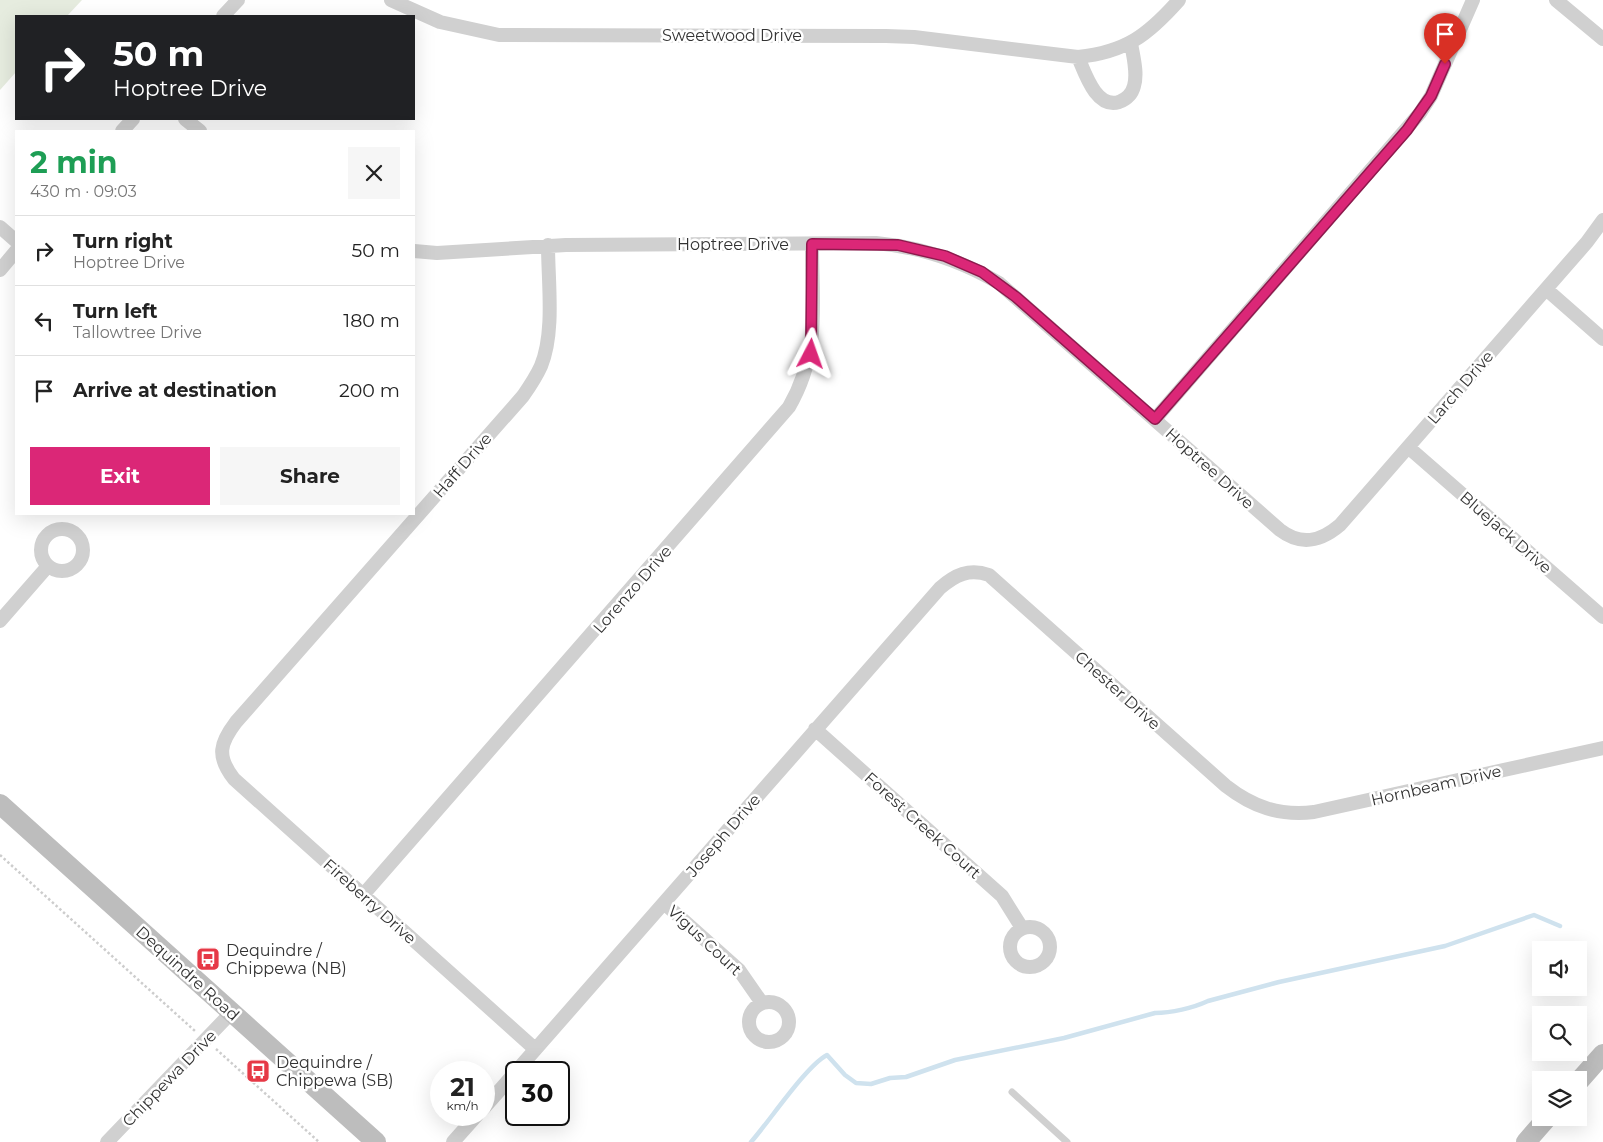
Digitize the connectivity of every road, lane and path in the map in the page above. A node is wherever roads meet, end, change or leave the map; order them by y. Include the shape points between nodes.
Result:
1 (238, 0) edge
2 (391, 0) edge
3 (1179, 0) edge
4 (1473, 0) edge
5 (1556, 0) edge
6 (224, 15) edge
7 (1603, 39) edge
8 (1131, 43) junction
9 (1078, 57) junction
10 (132, 120) edge
11 (187, 120) edge
12 (123, 130) edge
13 (199, 130) edge
14 (1603, 220) edge
15 (0, 227) edge
16 (15, 240) edge
17 (812, 244) junction
18 (548, 245) junction
19 (415, 251) edge
20 (15, 252) edge
21 (0, 270) edge
22 (1546, 289) junction
23 (1603, 339) edge
24 (1155, 419) junction
25 (1408, 447) junction
26 (1308, 542) joint
27 (48, 566) dead end
28 (969, 571) joint
29 (1603, 617) edge
30 (0, 621) edge
31 (815, 729) junction
32 (222, 744) joint
33 (1603, 748) edge
34 (0, 804) edge
35 (1268, 810) joint
36 (0, 855) edge
37 (363, 896) junction
38 (664, 903) junction
39 (1022, 928) dead end
40 (762, 1003) dead end
41 (231, 1013) junction
42 (197, 1033) dead end
43 (214, 1048) dead end
44 (535, 1049) junction
45 (1603, 1054) edge
46 (1587, 1072) edge
47 (1012, 1092) dead end
48 (495, 1095) edge
49 (467, 1126) edge
50 (1540, 1126) edge
51 (106, 1142) edge
52 (318, 1142) edge
53 (376, 1142) edge
54 (453, 1142) edge
55 (1067, 1142) edge
56 (1526, 1142) edge

1 - 6 street
2 - 9 street, Sweetwood Drive via 449,25 500,35 914,37
3 - 8 street, Sweetwood Drive via 1157,24
4 - 24 street via 1431,96 1420,113
5 - 7 street
8 - 9 street, Sweetwood Drive via 1097,55
8 - 9 street via 1135,84 1132,94 1116,103 1098,96
10 - 12 street
11 - 13 street
14 - 22 street, Larch Drive
15 - 16 street
17 - 18 street, Hoptree Drive
17 - 24 street, Hoptree Drive via 898,245 945,256 982,272 1016,297
17 - 37 street, Lorenzo Drive via 811,354 806,374 789,407
18 - 19 street, Hoptree Drive via 437,253
18 - 32 street, Haff Drive via 548,330 541,365 534,380 236,722
20 - 21 street
22 - 23 street
22 - 25 street, Larch Drive
24 - 26 street, Hoptree Drive via 1288,537
25 - 26 street, Larch Drive via 1340,525 1321,539
25 - 29 street, Bluejack Drive
27 - 30 street
28 - 31 street, Joseph Drive via 940,588
28 - 35 street, Chester Drive via 979,571 996,581 1226,786
31 - 38 street, Joseph Drive
31 - 39 street, Forest Creek Court via 1002,896
32 - 37 street, Fireberry Drive via 225,768 234,779
33 - 35 street, Hornbeam Drive via 1314,812 1297,814
34 - 41 main road, Dequindre Road
36 - 42 path
37 - 44 street, Fireberry Drive
38 - 40 street, Vigus Court via 739,970
38 - 44 street, Joseph Drive
41 - 51 street, Chippewa Drive
41 - 53 main road, Dequindre Road
43 - 52 path
44 - 48 street, Joseph Drive
45 - 46 main road
47 - 55 lane
49 - 54 street
50 - 56 main road

